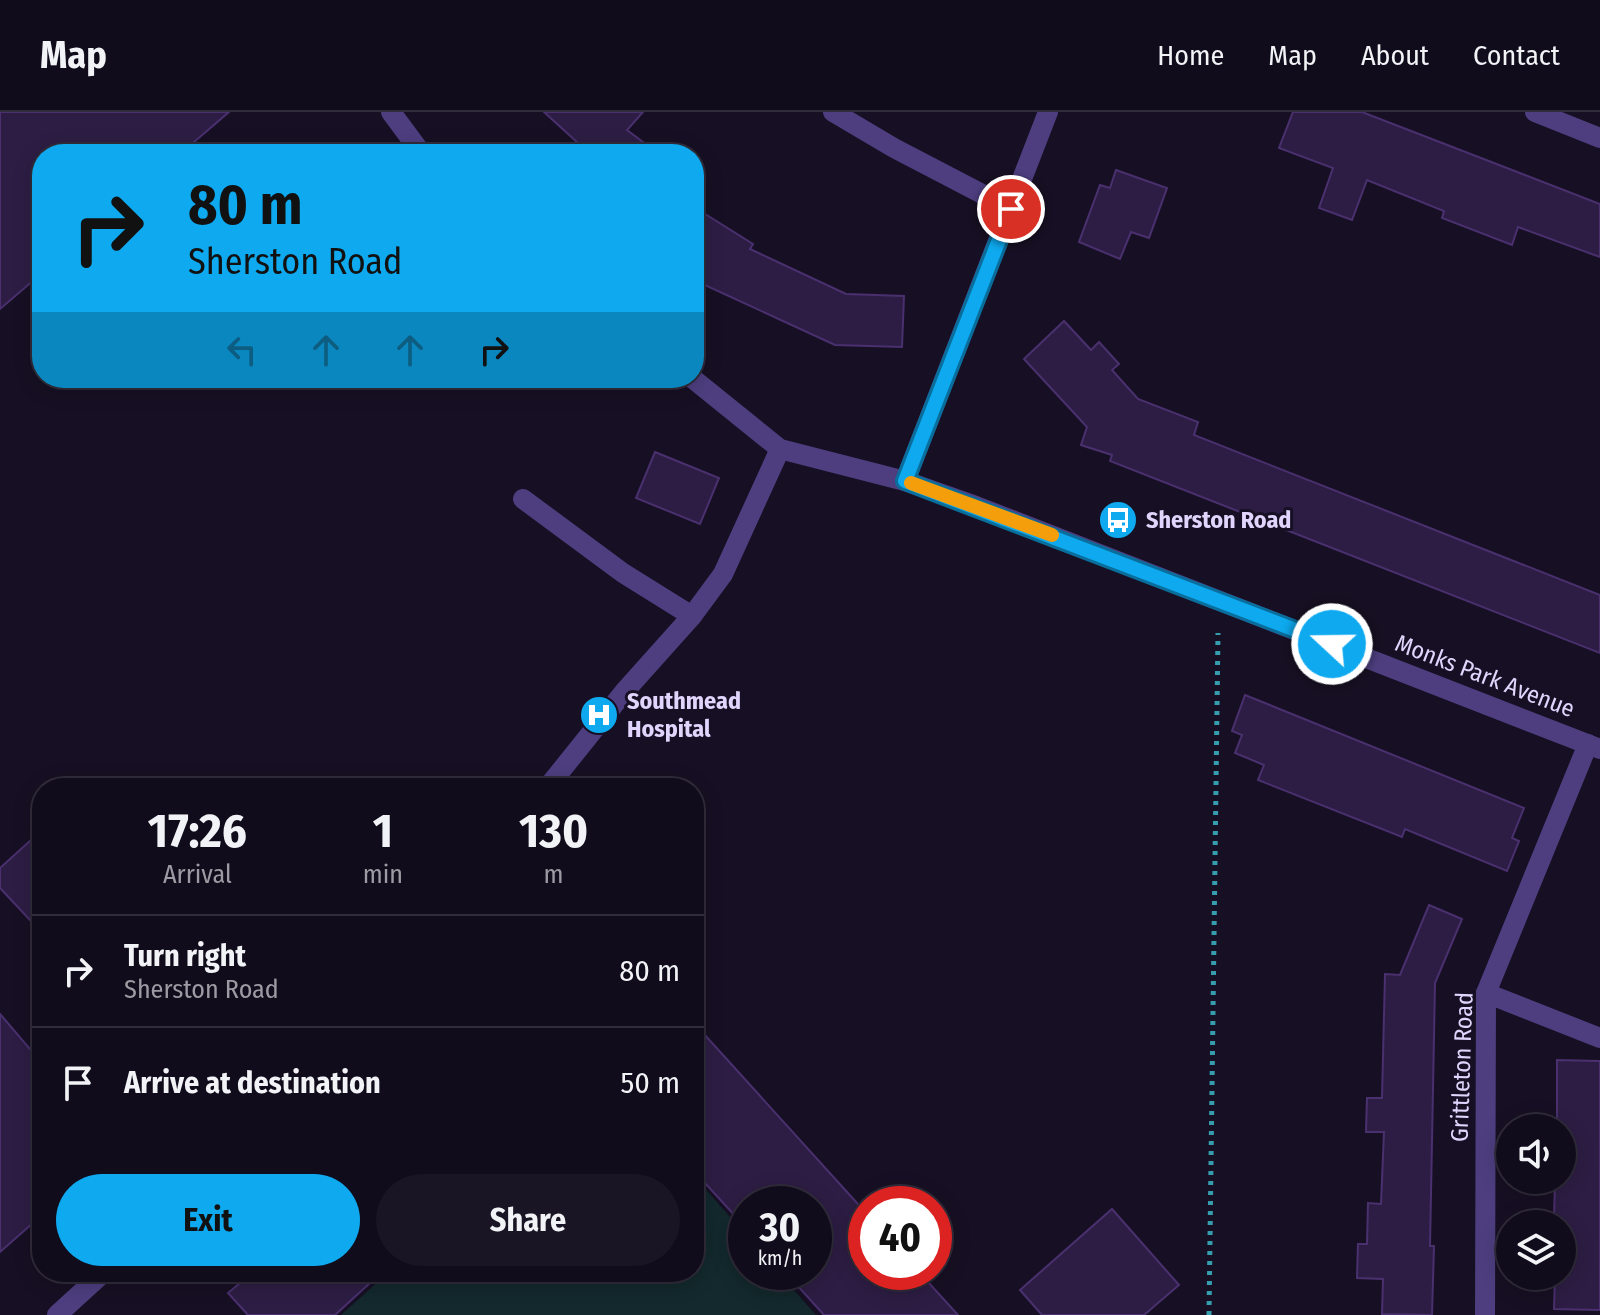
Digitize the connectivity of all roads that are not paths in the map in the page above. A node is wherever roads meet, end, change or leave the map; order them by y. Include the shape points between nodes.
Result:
1 (391, 112) edge
2 (833, 112) edge
3 (1048, 112) edge
4 (1535, 112) edge
5 (1600, 138) edge
6 (415, 144) edge
7 (1011, 209) junction
8 (704, 388) edge
9 (780, 449) junction
10 (905, 481) junction
11 (523, 499) dead end
12 (692, 616) junction
13 (1594, 747) edge
14 (555, 778) edge
15 (1486, 993) junction
16 (1600, 1038) edge
17 (93, 1282) edge
18 (57, 1315) edge
19 (1485, 1315) edge

1 - 6 street
2 - 7 street
3 - 7 street
4 - 5 street
7 - 10 street
8 - 9 street, Monks Park Avenue
9 - 10 street, Monks Park Avenue
9 - 12 street via 723,574
10 - 13 street, Monks Park Avenue
11 - 12 street
12 - 14 street
13 - 15 street, Grittleton Road
15 - 16 street
15 - 19 street, Grittleton Road
17 - 18 street

